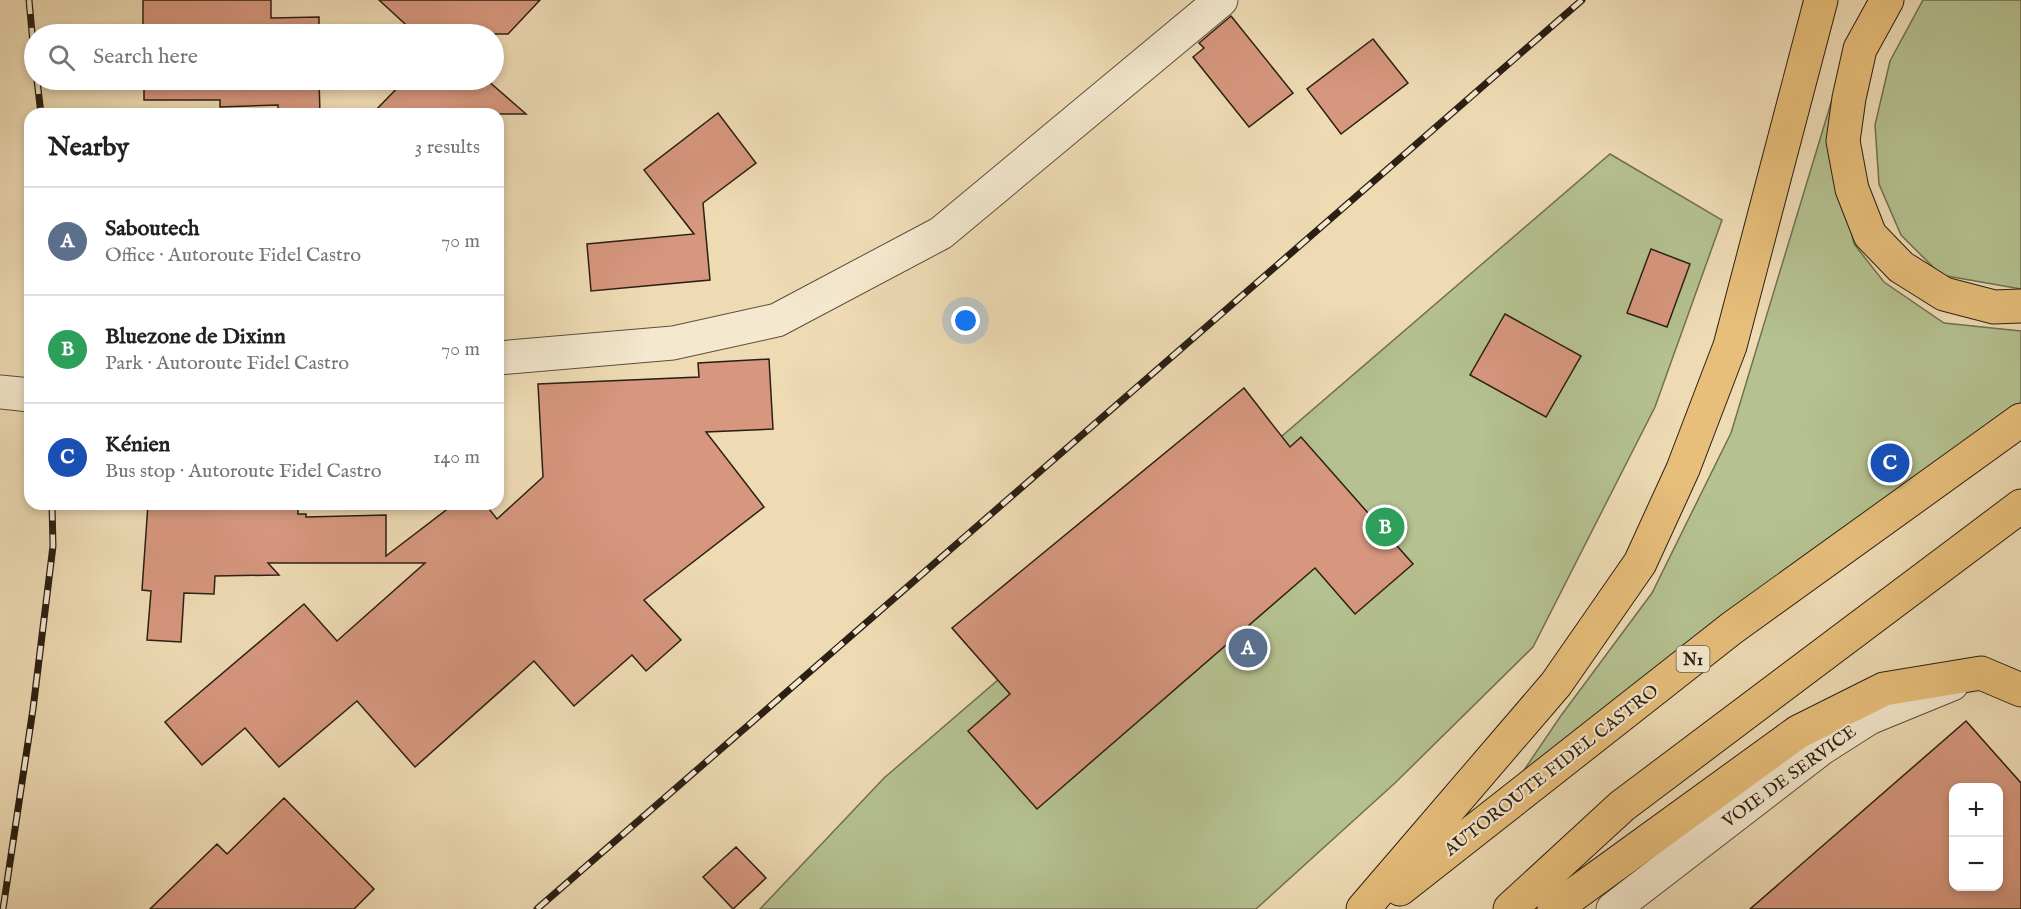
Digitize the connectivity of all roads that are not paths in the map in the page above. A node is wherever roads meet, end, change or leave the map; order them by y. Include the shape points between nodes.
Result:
1 (1221, 0) edge
2 (1821, 0) edge
3 (1841, 0) edge
4 (1887, 0) edge
5 (1812, 40) junction
6 (2021, 306) edge
7 (504, 357) edge
8 (0, 392) edge
9 (24, 394) edge
10 (2021, 420) edge
11 (2021, 506) edge
12 (1981, 673) junction
13 (2021, 690) edge
14 (1363, 909) edge
15 (1374, 909) edge
16 (1510, 909) edge
17 (1554, 909) edge
18 (1613, 909) edge

1 - 7 street via 941,233 777,320 673,343
2 - 5 highway
3 - 5 highway
4 - 6 highway via 1860,49 1843,141 1852,189 1870,235 1901,267 1944,294 1994,308
5 - 14 highway via 1730,346 1683,469 1640,563 1556,684
8 - 9 street
10 - 15 highway, AUTOROUTE FIDEL CASTRO / N1 via 1732,628
11 - 16 highway via 1622,806
12 - 13 highway
12 - 17 highway via 1884,689 1798,732
12 - 18 street, VOIE DE SERVICE via 1869,718 1822,748

